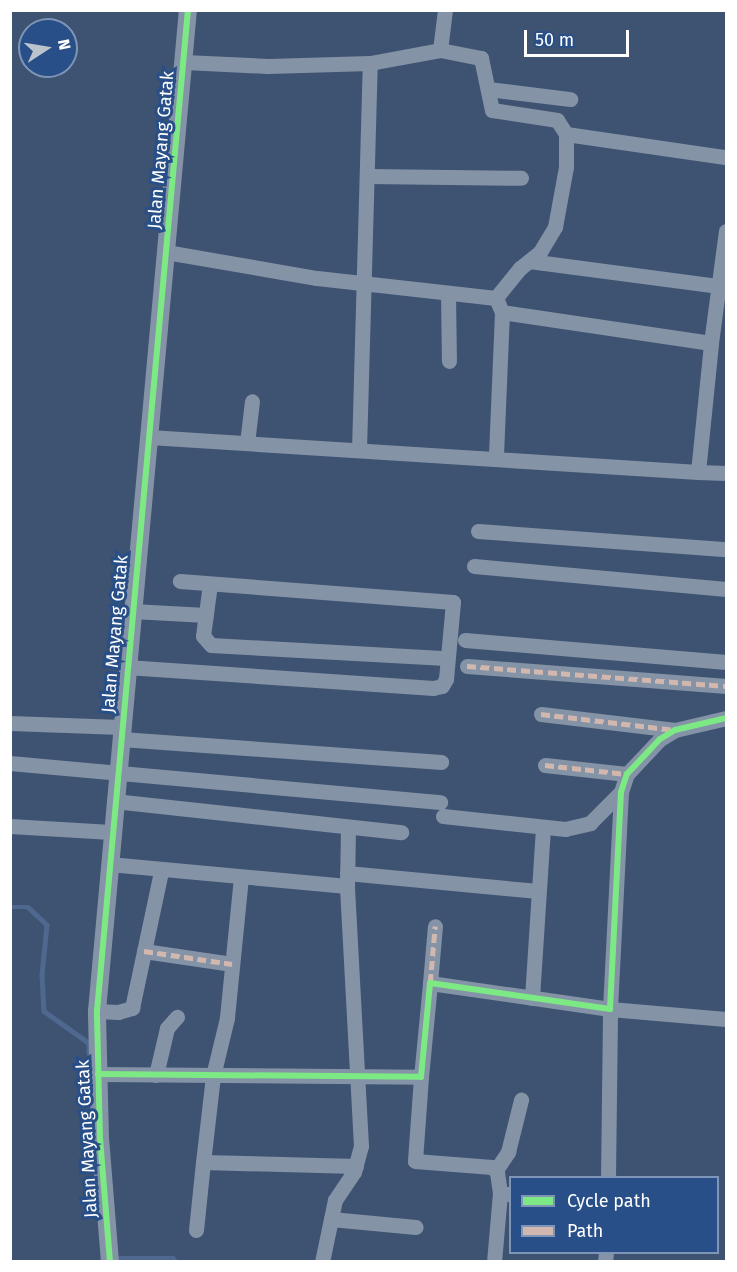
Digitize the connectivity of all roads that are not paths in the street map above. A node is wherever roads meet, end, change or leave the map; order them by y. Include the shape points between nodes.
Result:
1 (188, 10) edge
2 (445, 10) edge
3 (440, 50) junction
4 (184, 62) junction
5 (370, 63) junction
6 (488, 89) junction
7 (549, 97) junction
8 (570, 99) dead end
9 (549, 118) junction
10 (566, 134) junction
11 (723, 157) dead end
12 (368, 176) junction
13 (521, 178) dead end
14 (726, 231) edge
15 (166, 252) junction
16 (529, 261) junction
17 (366, 284) junction
18 (718, 286) junction
19 (448, 293) junction
20 (499, 305) junction
21 (711, 343) junction
22 (449, 361) dead end
23 (252, 401) dead end
24 (149, 437) junction
25 (247, 443) junction
26 (359, 450) junction
27 (496, 457) junction
28 (698, 472) junction
29 (726, 473) edge
30 (478, 531) dead end
31 (726, 549) edge
32 (474, 566) dead end
33 (180, 581) dead end
34 (210, 584) junction
35 (726, 589) edge
36 (132, 611) junction
37 (206, 615) junction
38 (465, 640) dead end
39 (446, 658) junction
40 (726, 662) edge
41 (467, 666) dead end
42 (126, 668) junction
43 (726, 686) edge
44 (541, 714) dead end
45 (726, 718) edge
46 (10, 723) edge
47 (675, 730) junction
48 (121, 733) junction
49 (441, 762) dead end
50 (10, 763) edge
51 (545, 765) dead end
52 (117, 774) junction
53 (627, 774) junction
54 (621, 792) junction
55 (114, 801) junction
56 (10, 826) edge
57 (348, 828) junction
58 (543, 828) junction
59 (111, 832) junction
60 (401, 832) dead end
61 (109, 864) junction
62 (161, 871) junction
63 (241, 877) junction
64 (347, 879) junction
65 (537, 891) junction
66 (435, 926) dead end
67 (144, 951) junction
68 (232, 964) junction
69 (430, 983) junction
70 (532, 998) junction
71 (610, 1009) junction
72 (98, 1011) junction
73 (177, 1017) dead end
74 (726, 1019) edge
75 (98, 1074) junction
76 (156, 1075) junction
77 (213, 1076) junction
78 (356, 1077) junction
79 (421, 1077) junction
80 (521, 1100) dead end
81 (203, 1162) junction
82 (357, 1166) junction
83 (496, 1170) junction
84 (608, 1176) edge
85 (505, 1194) edge
86 (331, 1219) junction
87 (416, 1227) dead end
88 (196, 1230) dead end
89 (110, 1262) edge
90 (322, 1262) edge
91 (494, 1262) edge

1 - 4 street, Jalan Mayang Gatak
2 - 3 street
3 - 5 street
3 - 6 street via 481,58
4 - 5 street via 268,66
4 - 15 street, Jalan Mayang Gatak
5 - 12 street
6 - 7 street
6 - 9 street via 490,107 496,112
7 - 8 street
7 - 9 street
9 - 10 street via 559,122
10 - 11 street
10 - 16 street via 559,213 546,244
12 - 13 street
12 - 17 street
14 - 18 street
15 - 17 street
15 - 24 street, Jalan Mayang Gatak
16 - 18 street
16 - 20 street
17 - 19 street
17 - 26 street
18 - 21 street
19 - 20 street
19 - 22 street
20 - 21 street
20 - 27 street
21 - 28 street
23 - 25 street
24 - 25 street
24 - 36 street, Jalan Mayang Gatak
25 - 26 street
26 - 27 street
27 - 28 street
28 - 29 street
30 - 31 street
32 - 35 street
33 - 34 street
34 - 37 street
34 - 39 street via 453,602
36 - 37 street
36 - 42 street, Jalan Mayang Gatak
37 - 39 street via 204,641 211,645
38 - 40 street
39 - 42 street via 445,683 433,688
41 - 43 street
42 - 48 street, Jalan Mayang Gatak
44 - 47 street
45 - 47 street
46 - 48 street
47 - 53 street via 647,748
48 - 49 street
48 - 52 street, Jalan Mayang Gatak
50 - 52 street
51 - 53 street
52 - 55 street, Jalan Mayang Gatak
52 - 58 street via 441,809
53 - 54 street
54 - 58 street via 590,823 565,829
54 - 71 street
55 - 57 street
55 - 59 street, Jalan Mayang Gatak
56 - 59 street
57 - 60 street
57 - 64 street
58 - 65 street
59 - 61 street, Jalan Mayang Gatak
61 - 62 street
61 - 72 street, Jalan Mayang Gatak
62 - 63 street
62 - 67 street
63 - 64 street
63 - 68 street
64 - 65 street
64 - 78 street
65 - 70 street
66 - 69 street
67 - 68 street
67 - 72 street via 132,1008
68 - 77 street via 227,1018
69 - 70 street
69 - 79 street
70 - 71 street
71 - 74 street
71 - 84 street
72 - 75 street, Jalan Mayang Gatak
73 - 76 street via 167,1028
75 - 76 street
75 - 89 street, Jalan Mayang Gatak
76 - 77 street
77 - 78 street
77 - 81 street
78 - 79 street
78 - 82 street via 360,1146
79 - 83 street via 416,1163
80 - 83 street via 508,1152
81 - 82 street
81 - 88 street
82 - 86 street via 338,1195
83 - 85 street
85 - 91 street
86 - 87 street
86 - 90 street

